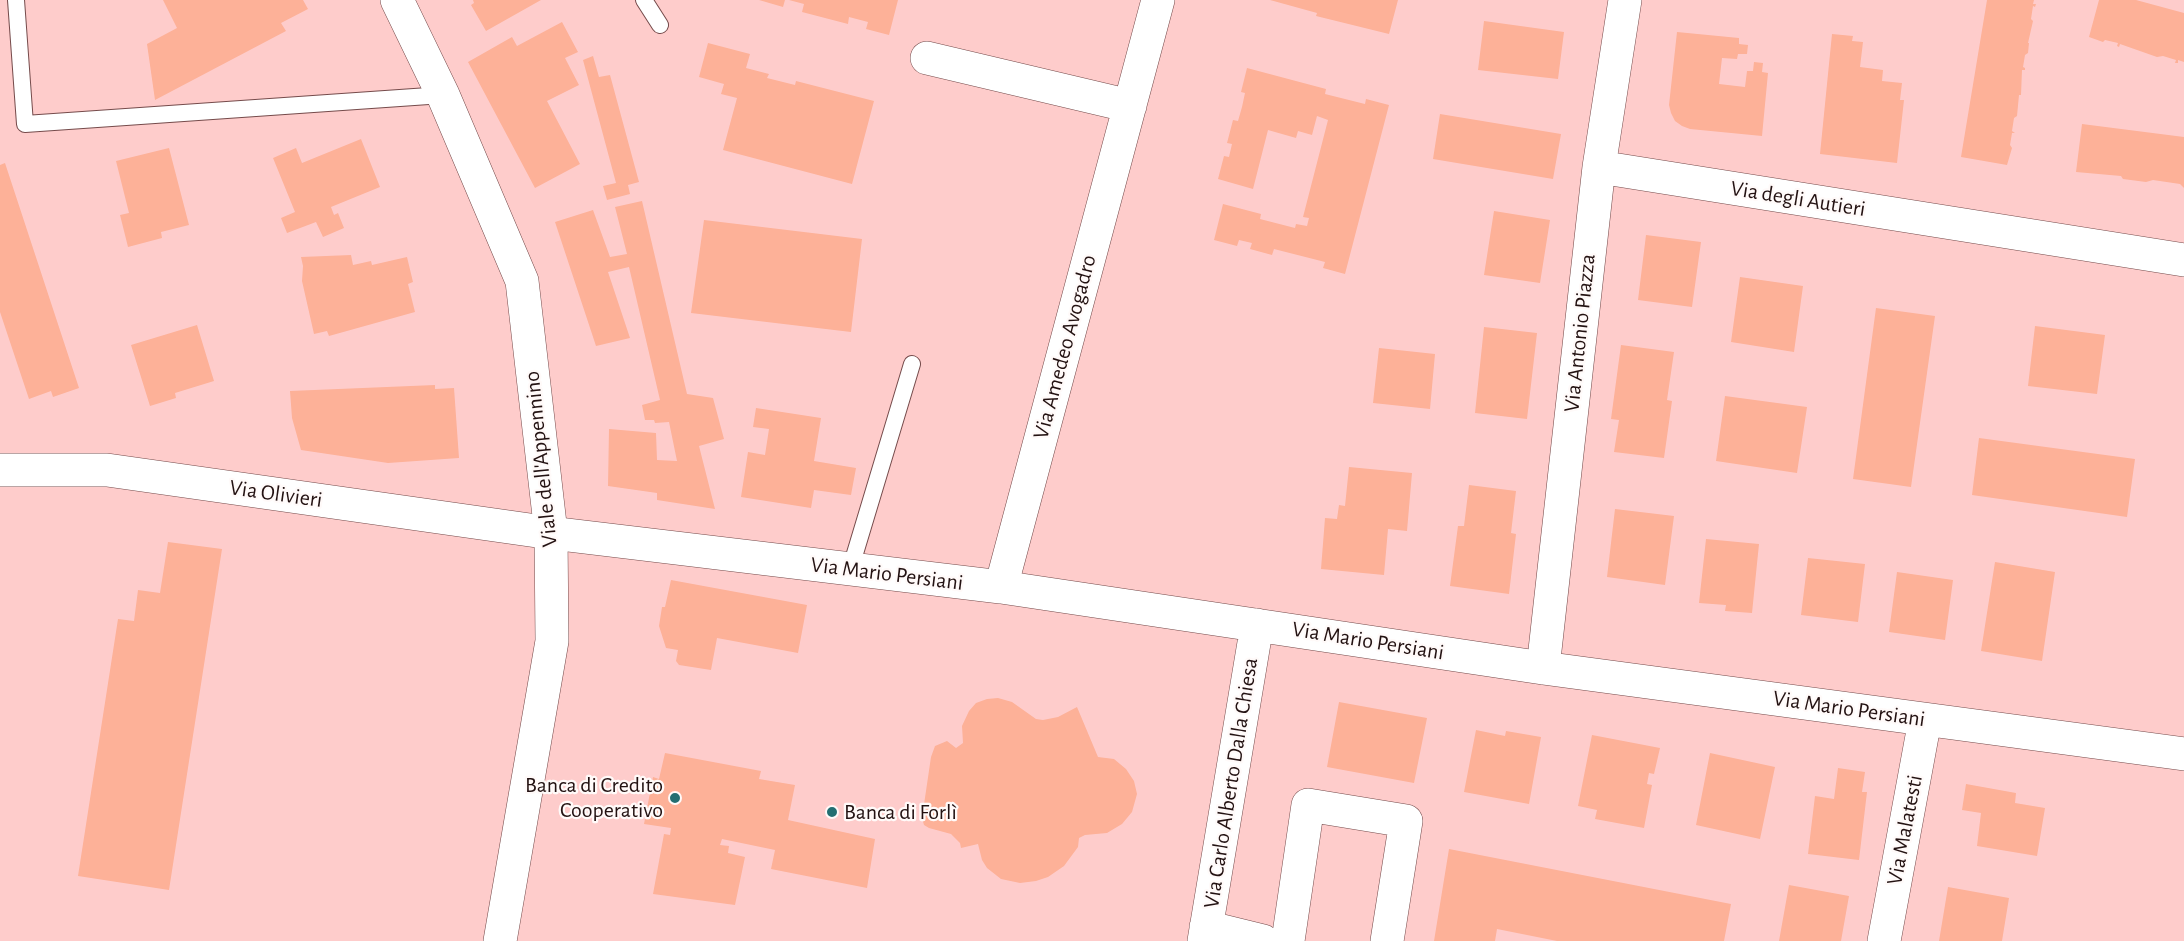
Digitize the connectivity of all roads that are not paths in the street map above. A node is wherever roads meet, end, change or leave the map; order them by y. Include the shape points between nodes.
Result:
1 (16, 0) edge
2 (397, 0) edge
3 (644, 0) edge
4 (1158, 0) edge
5 (1625, 0) edge
6 (660, 25) dead end
7 (927, 58) dead end
8 (443, 96) junction
9 (1130, 106) junction
10 (1599, 167) junction
11 (2184, 260) edge
12 (912, 364) dead end
13 (0, 470) edge
14 (551, 533) junction
15 (850, 570) junction
16 (1001, 587) junction
17 (1257, 625) junction
18 (1543, 668) junction
19 (1926, 720) junction
20 (2184, 754) edge
21 (1205, 934) edge
22 (500, 941) edge
23 (1263, 941) edge
24 (1288, 941) edge
25 (1387, 941) edge
26 (1884, 941) edge

1 - 8 lane via 25,124
2 - 8 street, Viale dell'Appennino
3 - 6 lane
4 - 9 street, Via Amedeo Avogadro
5 - 10 street, Via Antonio Piazza
7 - 9 street
8 - 14 street, Viale dell'Appennino via 522,281
9 - 16 street, Via Amedeo Avogadro
10 - 11 street, Via degli Autieri
10 - 18 street, Via Antonio Piazza
12 - 15 lane
13 - 14 street, Via Olivieri via 107,470
14 - 15 street, Via Mario Persiani
14 - 22 street, Viale dell'Appennino via 552,640
15 - 16 street, Via Mario Persiani
16 - 17 street, Via Mario Persiani
17 - 18 street, Via Mario Persiani
17 - 21 street, Via Carlo Alberto Dalla Chiesa
18 - 19 street, Via Mario Persiani
19 - 20 street, Via Mario Persiani
19 - 26 street, Via Malatesti
21 - 23 street
24 - 25 street via 1308,805 1406,821

